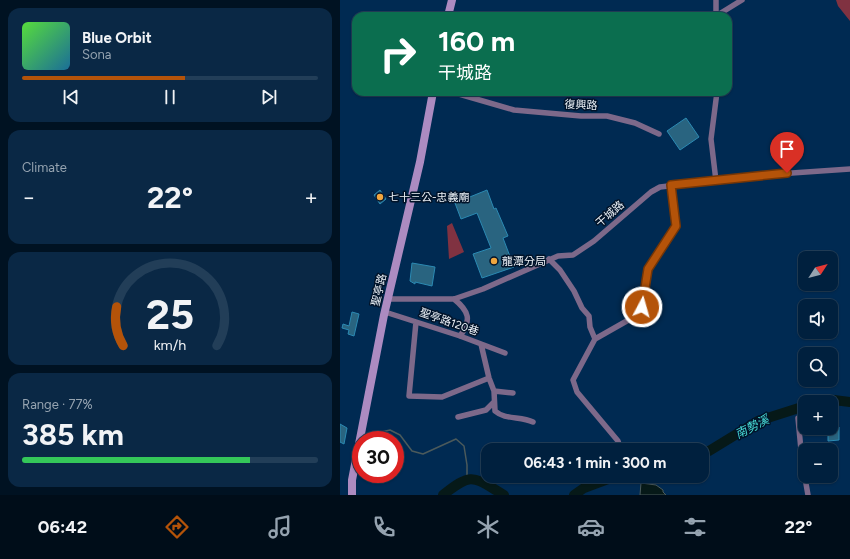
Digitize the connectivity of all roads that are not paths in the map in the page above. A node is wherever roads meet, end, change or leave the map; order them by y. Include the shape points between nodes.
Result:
1 (452, 0) edge
2 (716, 0) edge
3 (742, 0) edge
4 (449, 12) edge
5 (716, 12) edge
6 (722, 12) edge
7 (432, 96) edge
8 (466, 96) edge
9 (716, 96) edge
10 (659, 134) dead end
11 (850, 169) edge
12 (716, 181) junction
13 (671, 185) junction
14 (549, 259) junction
15 (389, 299) junction
16 (454, 299) junction
17 (385, 312) junction
18 (416, 322) junction
19 (460, 336) junction
20 (595, 339) junction
21 (481, 344) junction
22 (505, 353) dead end
23 (488, 378) junction
24 (494, 391) junction
25 (513, 393) dead end
26 (494, 402) junction
27 (458, 417) dead end
28 (533, 422) dead end
29 (800, 435) edge
30 (619, 443) edge
31 (352, 495) edge
32 (808, 495) edge

1 - 4 street
2 - 5 street
3 - 6 street
7 - 15 street, 聖亭路
8 - 10 street, 復興路 via 514,110 607,116 634,123
9 - 12 street via 711,139
11 - 12 street, 干城路
12 - 13 street, 干城路
13 - 14 street, 干城路 via 656,188 582,250 573,255
13 - 20 street via 676,226 648,269 642,307 632,318
14 - 16 street, 干城路
14 - 20 street via 560,270 589,316
15 - 16 street, 干城路
15 - 17 street, 聖亭路
16 - 19 street via 466,312 468,321
17 - 18 street, 聖亭路120巷
17 - 31 street, 聖亭路 via 352,480
18 - 19 street, 聖亭路120巷
18 - 23 street via 409,396 442,397
19 - 21 street, 聖亭路120巷
20 - 30 street via 573,380 577,392
21 - 22 street, 聖亭路120巷
21 - 23 street
23 - 24 street
24 - 25 street
24 - 26 street
26 - 27 street via 486,410
26 - 28 street via 495,410 500,415 526,418
29 - 32 street

